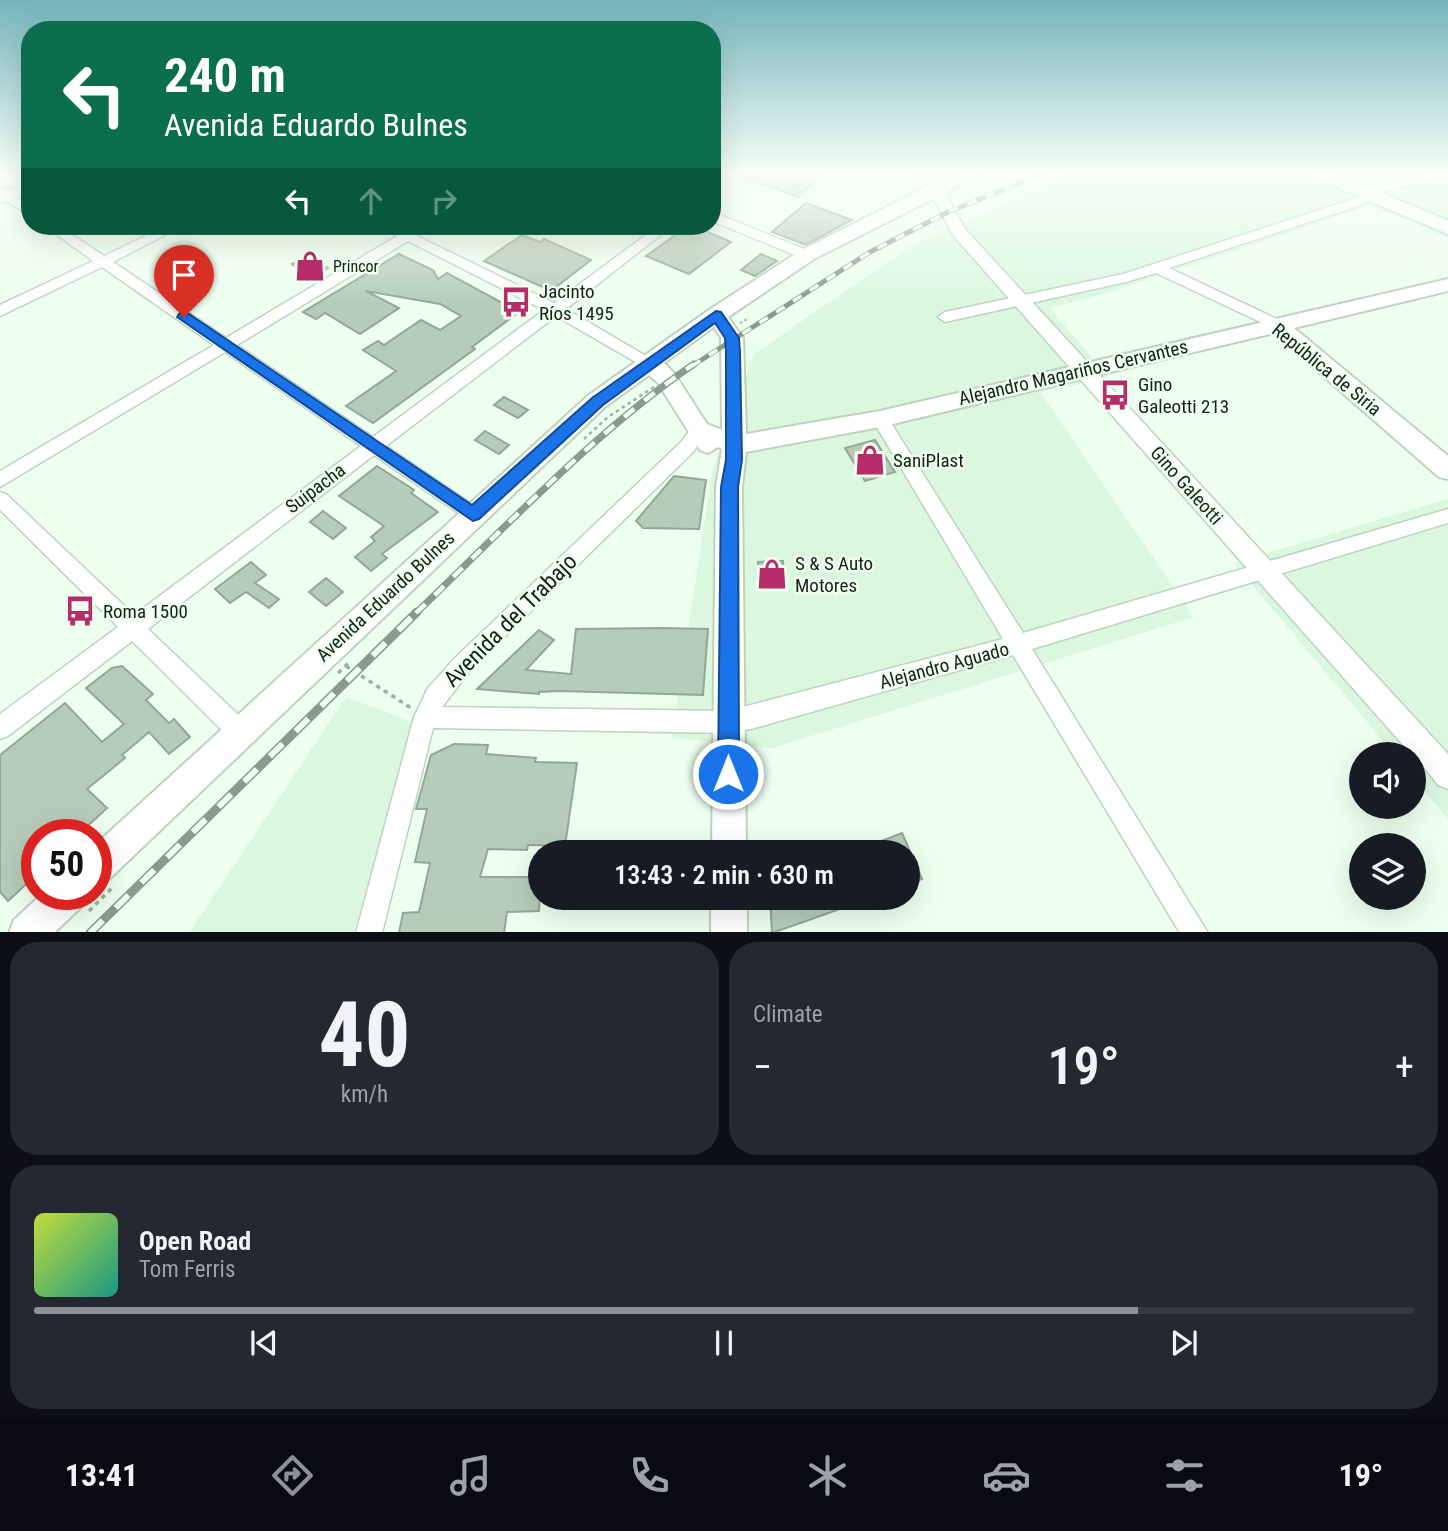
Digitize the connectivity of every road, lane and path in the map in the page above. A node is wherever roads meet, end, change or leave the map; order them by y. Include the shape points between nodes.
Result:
1 (882, 216) edge
2 (951, 216) edge
3 (1313, 216) edge
4 (1420, 216) edge
5 (721, 220) edge
6 (1448, 228) edge
7 (65, 235) edge
8 (157, 235) edge
9 (654, 235) edge
10 (407, 236) joint
11 (807, 255) junction
12 (104, 261) junction
13 (1157, 268) junction
14 (1448, 285) edge
15 (1023, 303) junction
16 (553, 309) junction
17 (0, 312) edge
18 (945, 317) dead end
19 (749, 318) dead end
20 (722, 323) junction
21 (1276, 324) junction
22 (224, 346) junction
23 (657, 370) junction
24 (1084, 370) junction
25 (880, 419) junction
26 (699, 430) junction
27 (373, 444) junction
28 (734, 444) junction
29 (578, 445) dead end
30 (1448, 470) edge
31 (0, 480) edge
32 (729, 487) junction
33 (0, 499) edge
34 (473, 514) junction
35 (1448, 516) edge
36 (1264, 570) junction
37 (132, 627) junction
38 (1018, 644) junction
39 (356, 656) dead end
40 (336, 659) junction
41 (330, 681) dead end
42 (425, 717) junction
43 (728, 722) junction
44 (0, 728) edge
45 (240, 732) junction
46 (1448, 775) edge
47 (729, 840) edge
48 (112, 871) edge
49 (67, 910) edge
50 (729, 910) edge
51 (29, 932) edge
52 (369, 932) edge
53 (729, 932) edge
54 (1194, 932) edge

1 - 11 main road, Avenida Eduardo Bulnes
2 - 15 street, Gino Galeotti via 958,231
3 - 13 street
4 - 6 main road
5 - 11 street
7 - 12 street
8 - 12 street
9 - 16 street, Suipacha
10 - 16 street
10 - 22 street
11 - 20 main road, Avenida Eduardo Bulnes
12 - 17 street
12 - 22 street
13 - 15 street
13 - 21 street, República de Siria
14 - 21 main road, Alejandro Magariños Cervantes
15 - 18 street
15 - 24 street, Gino Galeotti
16 - 23 street
16 - 27 street, Suipacha
19 - 20 path
20 - 23 main road, Avenida Eduardo Bulnes
20 - 28 main road via 733,352
21 - 24 main road, Alejandro Magariños Cervantes
21 - 30 main road, República de Siria
22 - 27 street
22 - 31 street
23 - 26 main road
23 - 29 path via 649,392 608,417
23 - 34 main road, Avenida Eduardo Bulnes via 597,401
24 - 25 main road, Alejandro Magariños Cervantes
24 - 36 street, Gino Galeotti
25 - 28 main road, Alejandro Magariños Cervantes
25 - 38 street
26 - 28 main road, Alejandro Magariños Cervantes
26 - 32 main road
26 - 42 street, Avenida del Trabajo via 688,446 462,666 436,695
27 - 34 street
27 - 37 street, Suipacha
28 - 32 main road
32 - 43 main road
33 - 37 street
34 - 40 main road, Avenida Eduardo Bulnes
35 - 36 street, Alejandro Aguado
36 - 38 street, Alejandro Aguado
36 - 46 street, Gino Galeotti
37 - 44 street, Suipacha
37 - 45 street
38 - 43 street, Alejandro Aguado
38 - 54 street
39 - 40 path
40 - 41 path
40 - 42 path
40 - 45 main road, Avenida Eduardo Bulnes
42 - 43 street, Alejandro Aguado
42 - 52 street, Avenida del Trabajo
43 - 47 main road
45 - 48 main road, Avenida Eduardo Bulnes
49 - 51 main road
50 - 53 main road

